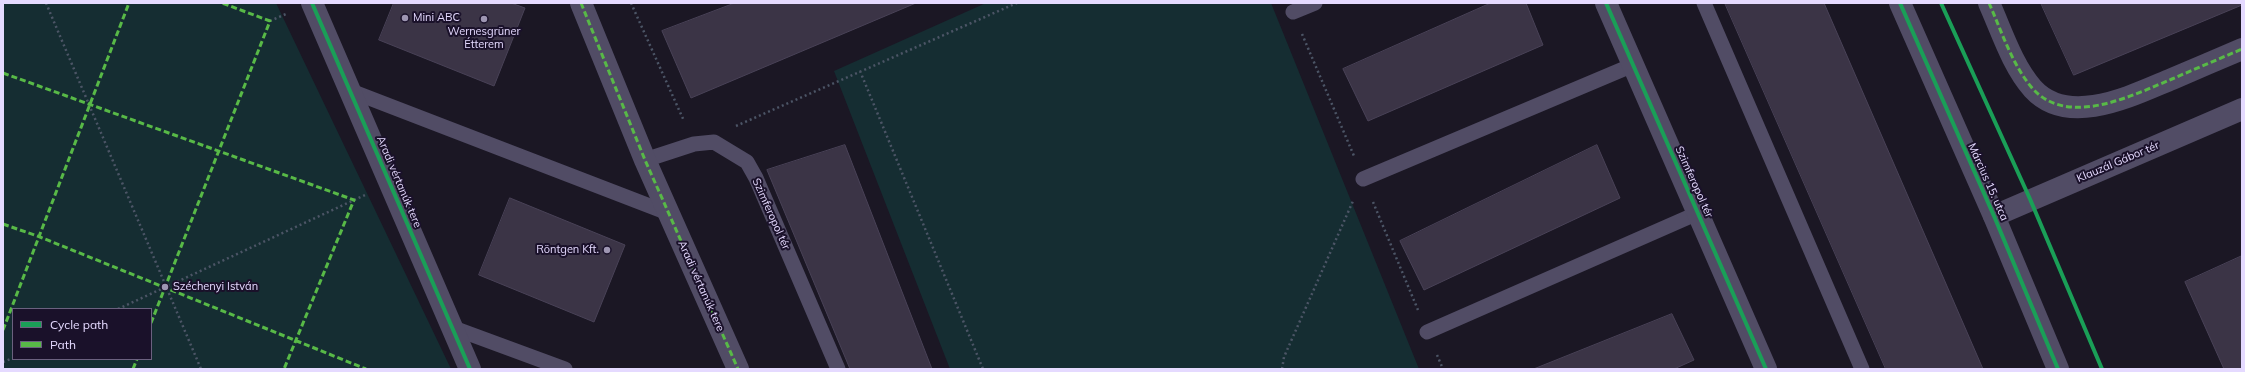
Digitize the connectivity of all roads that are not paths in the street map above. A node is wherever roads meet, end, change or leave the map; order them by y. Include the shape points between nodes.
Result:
1 (312, 3) edge
2 (581, 3) edge
3 (1315, 3) edge
4 (1606, 3) edge
5 (1704, 3) edge
6 (1900, 3) edge
7 (1989, 3) edge
8 (1293, 12) dead end
9 (2242, 49) edge
10 (1633, 65) junction
11 (351, 91) junction
12 (2242, 109) edge
13 (645, 160) junction
14 (1363, 179) road end
15 (1698, 212) junction
16 (668, 213) junction
17 (1994, 216) junction
18 (450, 327) junction
19 (1427, 332) dead end
20 (1761, 367) edge
21 (470, 369) edge
22 (565, 369) edge
23 (738, 369) edge
24 (838, 369) edge
25 (1862, 369) edge
26 (2058, 369) edge

1 - 11 street, Aradi vértanúk tere
2 - 13 street, Aradi vértanúk tere
3 - 8 lane
4 - 10 street, Szimferopol tér
5 - 25 lane
6 - 17 street, Március 15. utca
7 - 9 street via 2018,70 2030,85 2049,100 2071,107 2094,106 2122,100
10 - 14 lane
10 - 15 street, Szimferopol tér
11 - 16 lane
11 - 18 street, Aradi vértanúk tere
12 - 17 street, Klauzál Gábor tér
13 - 16 street, Aradi vértanúk tere
13 - 24 lane, Szimferopol tér via 694,144 714,142 747,162
15 - 19 lane
15 - 20 street, Szimferopol tér
16 - 23 street, Aradi vértanúk tere
17 - 26 street, Március 15. utca
18 - 21 street, Aradi vértanúk tere
18 - 22 lane

